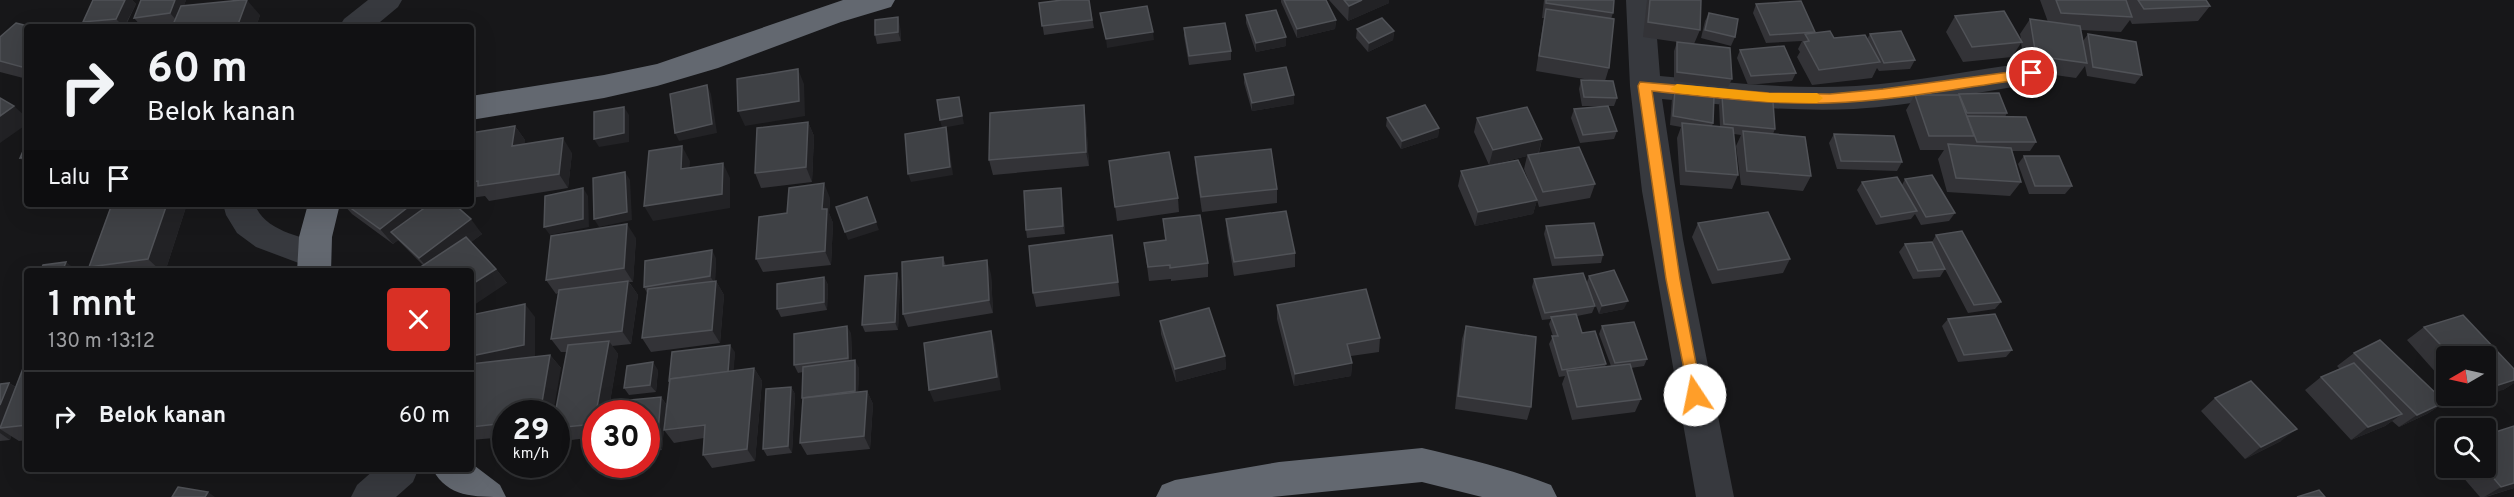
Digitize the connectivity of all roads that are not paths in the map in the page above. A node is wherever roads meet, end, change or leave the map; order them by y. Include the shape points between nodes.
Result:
1 (388, 0) edge
2 (881, 0) edge
3 (1640, 0) edge
4 (358, 24) edge
5 (2032, 73) dead end
6 (1645, 86) junction
7 (474, 107) edge
8 (240, 207) edge
9 (323, 207) edge
10 (313, 263) edge
11 (398, 472) edge
12 (454, 472) edge
13 (370, 497) edge
14 (487, 497) edge
15 (1176, 497) edge
16 (1538, 497) edge
17 (1715, 497) edge

1 - 4 street
2 - 7 highway via 681,69
3 - 6 street
5 - 6 street via 1830,98
6 - 17 street via 1673,279
8 - 10 street via 258,233
9 - 10 highway
11 - 13 street
12 - 14 highway
15 - 16 highway via 1279,479 1422,465

